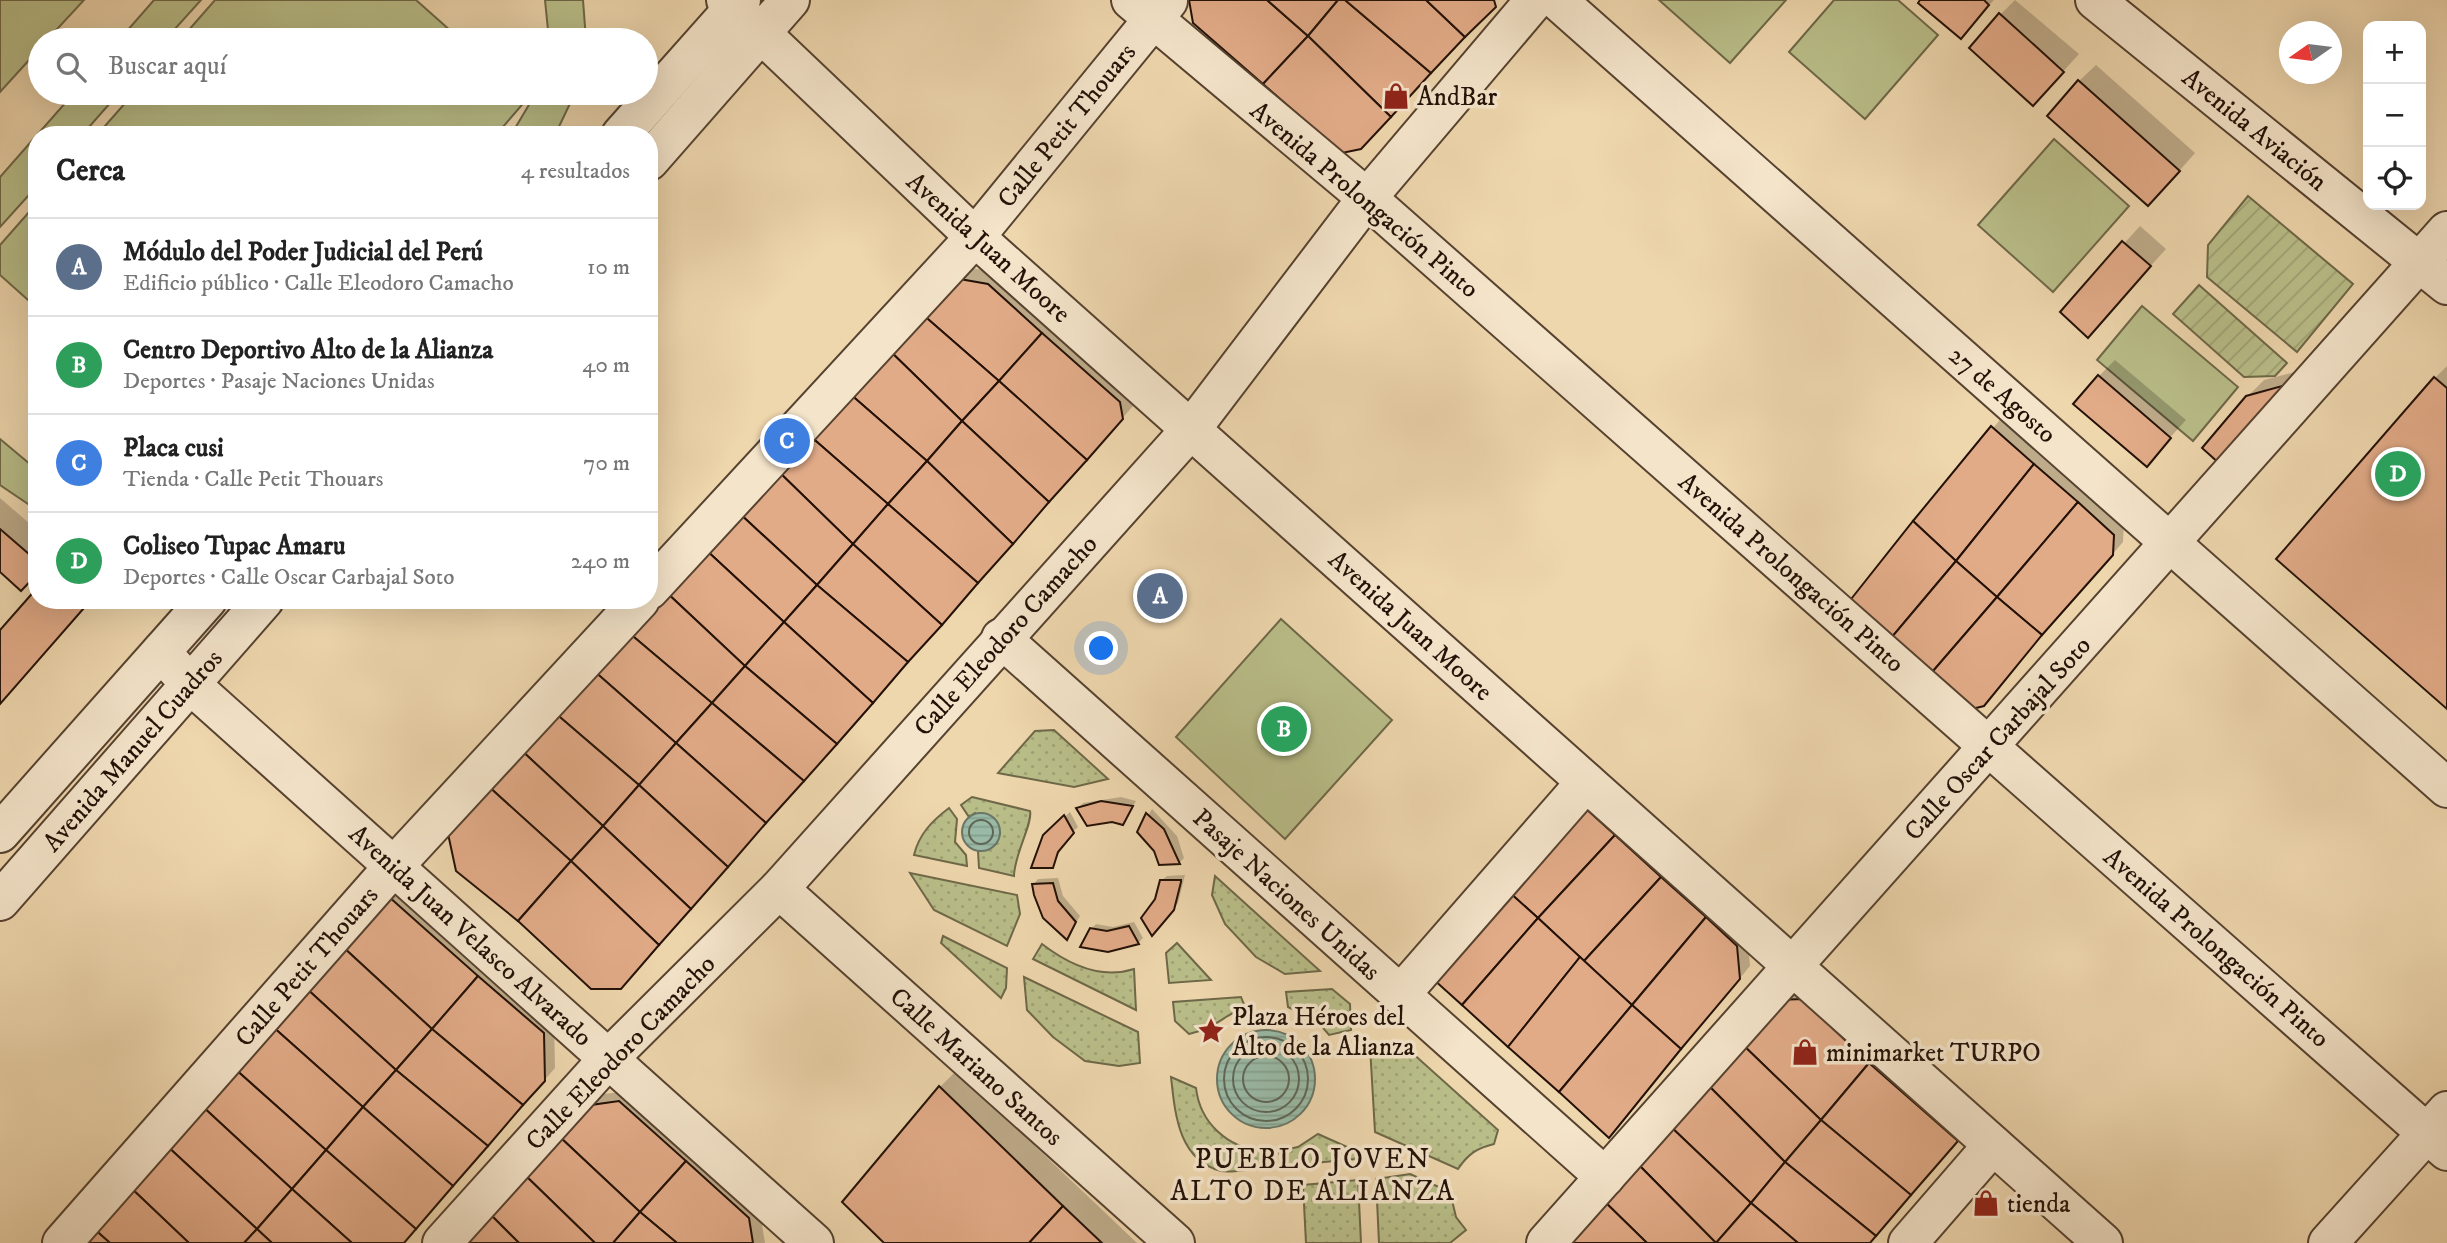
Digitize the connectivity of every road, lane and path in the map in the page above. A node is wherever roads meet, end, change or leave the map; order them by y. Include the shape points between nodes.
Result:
1 (790, 0) edge
2 (1535, 0) edge
3 (1558, 0) edge
4 (2095, 0) edge
5 (734, 2) edge
6 (1150, 7) edge
7 (761, 34) junction
8 (658, 91) edge
9 (646, 105) edge
10 (629, 126) edge
11 (658, 151) edge
12 (1367, 198) junction
13 (2447, 231) edge
14 (975, 237) junction
15 (2434, 275) edge
16 (1192, 428) junction
17 (2171, 543) junction
18 (658, 580) edge
19 (199, 609) edge
20 (256, 609) edge
21 (632, 609) edge
22 (1001, 638) junction
23 (161, 652) junction
24 (190, 684) junction
25 (1989, 746) junction
26 (1586, 782) junction
27 (2447, 788) edge
28 (0, 833) edge
29 (394, 866) junction
30 (779, 889) junction
31 (0, 901) edge
32 (1793, 967) junction
33 (1400, 995) junction
34 (609, 1058) junction
35 (2440, 1131) edge
36 (1993, 1145) junction
37 (1605, 1177) junction
38 (810, 1242) edge
39 (62, 1243) edge
40 (442, 1243) edge
41 (1175, 1243) edge
42 (1546, 1243) edge
43 (1908, 1243) edge
44 (2104, 1243) edge
45 (2328, 1243) edge

1 - 7 street
2 - 12 street, Calle Eleodoro Camacho
3 - 17 street, 27 de Agosto
4 - 15 street, Avenida Aviación
5 - 7 street, Avenida Juan Moore
5 - 8 street
6 - 12 street, Avenida Prolongación Pinto
6 - 14 street, Calle Petit Thouars
7 - 11 street
7 - 14 street, Avenida Juan Moore
9 - 10 street
12 - 16 street, Calle Eleodoro Camacho
12 - 25 street, Avenida Prolongación Pinto
13 - 15 street, Calle Oscar Carbajal Soto
14 - 16 street, Avenida Juan Moore
14 - 18 street, Calle Petit Thouars
15 - 17 street, Calle Oscar Carbajal Soto
16 - 22 street, Calle Eleodoro Camacho
16 - 26 street, Avenida Juan Moore
17 - 25 street, Calle Oscar Carbajal Soto
17 - 27 street, 27 de Agosto
19 - 23 street, Avenida Manuel Cuadros
20 - 24 street, Avenida Manuel Cuadros
21 - 29 street, Calle Petit Thouars
22 - 30 street, Calle Eleodoro Camacho
22 - 33 street, Pasaje Naciones Unidas
23 - 24 street, Avenida Juan Velasco Alvarado
23 - 28 street, Avenida Manuel Cuadros
24 - 29 street, Avenida Juan Velasco Alvarado
24 - 31 street, Avenida Manuel Cuadros
25 - 32 street, Calle Oscar Carbajal Soto
25 - 35 street, Avenida Prolongación Pinto
26 - 32 street, Avenida Juan Moore
26 - 33 street
29 - 34 street, Avenida Juan Velasco Alvarado
29 - 39 street, Calle Petit Thouars
30 - 34 street, Calle Eleodoro Camacho
30 - 41 street, Calle Mariano Santos
32 - 36 street, Avenida Juan Moore
32 - 37 street, Calle Oscar Carbajal Soto
33 - 37 street, Pasaje Naciones Unidas
34 - 38 street, Avenida Juan Velasco Alvarado
34 - 40 street, Calle Eleodoro Camacho
35 - 45 street
36 - 43 street
36 - 44 street, Avenida Juan Moore
37 - 42 street, Calle Oscar Carbajal Soto

